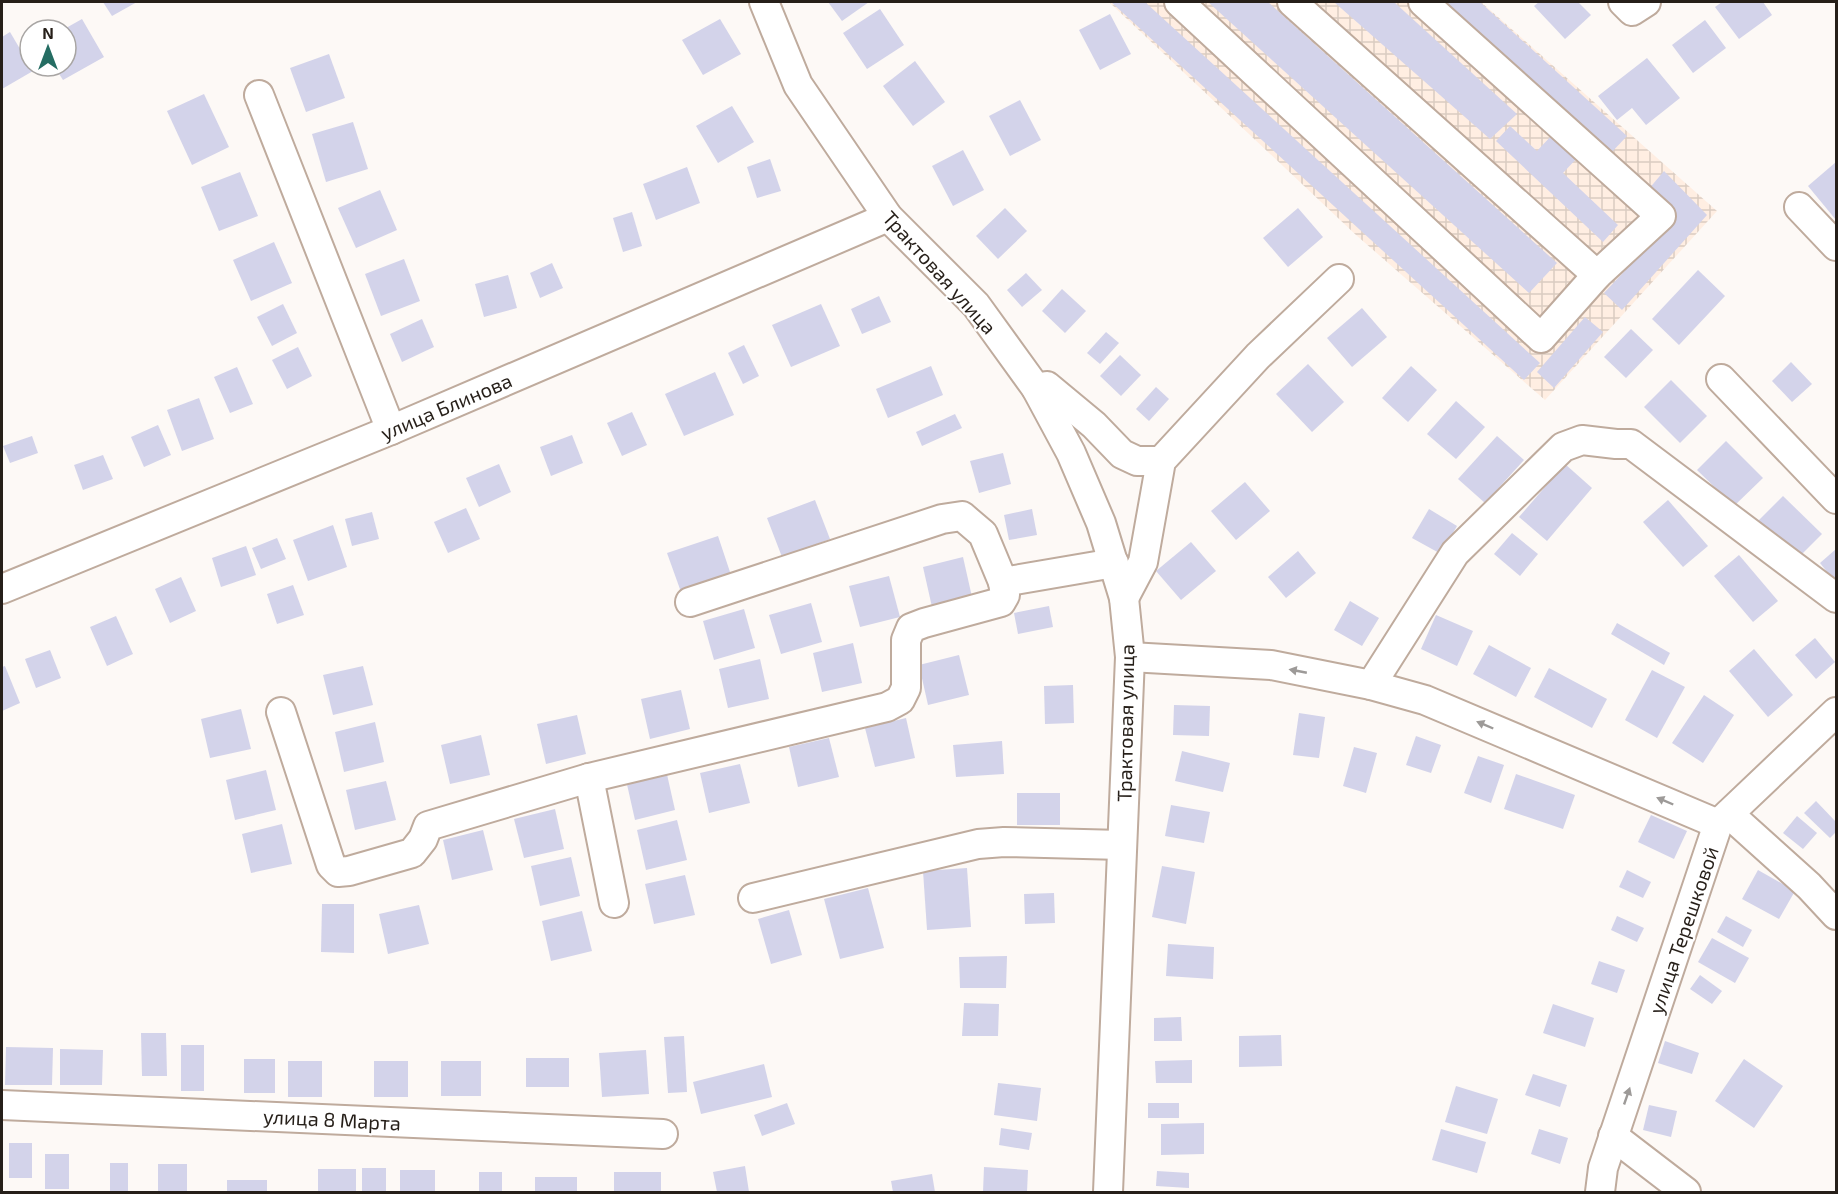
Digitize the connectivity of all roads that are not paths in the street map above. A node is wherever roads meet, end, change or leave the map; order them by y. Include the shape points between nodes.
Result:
1 (764, 2) edge
2 (1179, 2) edge
3 (1292, 2) edge
4 (1423, 2) edge
5 (259, 95) dead end
6 (1799, 207) dead end
7 (888, 217) junction
8 (1836, 246) edge
9 (1597, 275) junction
10 (1340, 279) dead end
11 (1721, 379) dead end
12 (1036, 388) junction
13 (391, 430) junction
14 (1161, 461) junction
15 (1836, 499) edge
16 (1114, 563) junction
17 (1003, 582) junction
18 (2, 588) edge
19 (1124, 598) junction
20 (1836, 598) edge
21 (690, 602) dead end
22 (1130, 657) junction
23 (1371, 685) junction
24 (281, 712) dead end
25 (1836, 712) edge
26 (589, 778) junction
27 (1724, 819) junction
28 (1122, 846) junction
29 (753, 898) dead end
30 (614, 903) dead end
31 (1836, 915) edge
32 (2, 1105) edge
33 (663, 1134) dead end
34 (1614, 1136) junction
35 (1108, 1192) edge
36 (1600, 1192) edge
37 (1686, 1192) edge

1 - 7 street, Трактовая улица via 798,85
2 - 9 street via 1541,338
3 - 9 street
4 - 9 street via 1661,216
5 - 13 street
6 - 8 street
7 - 12 street, Трактовая улица via 976,305
7 - 13 street, улица Блинова
10 - 14 street via 1258,356
11 - 15 street
12 - 14 street via 1047,386 1122,454 1137,461
12 - 16 street, Трактовая улица via 1071,453
13 - 18 street, улица Блинова
14 - 19 street via 1143,562
16 - 17 street
16 - 19 street, Трактовая улица
17 - 21 street via 982,534 962,516 942,519
17 - 26 street via 1005,595 1001,602 911,628 906,640 906,688 900,700 886,707
19 - 22 street, Трактовая улица
20 - 23 street via 1631,444 1582,440 1563,447 1455,553
23 -> 22 street via 1271,665
22 - 28 street, Трактовая улица
27 -> 23 street via 1425,700
24 - 26 street via 331,865 338,872 412,853 428,826
25 - 27 street, улица Терешковой
26 - 30 street
27 - 31 street via 1801,879
34 -> 27 street, улица Терешковой
28 - 29 street via 978,843
28 - 35 street, Трактовая улица
32 - 33 street, улица 8 Марта
34 - 36 street, улица Терешковой
34 - 37 street

